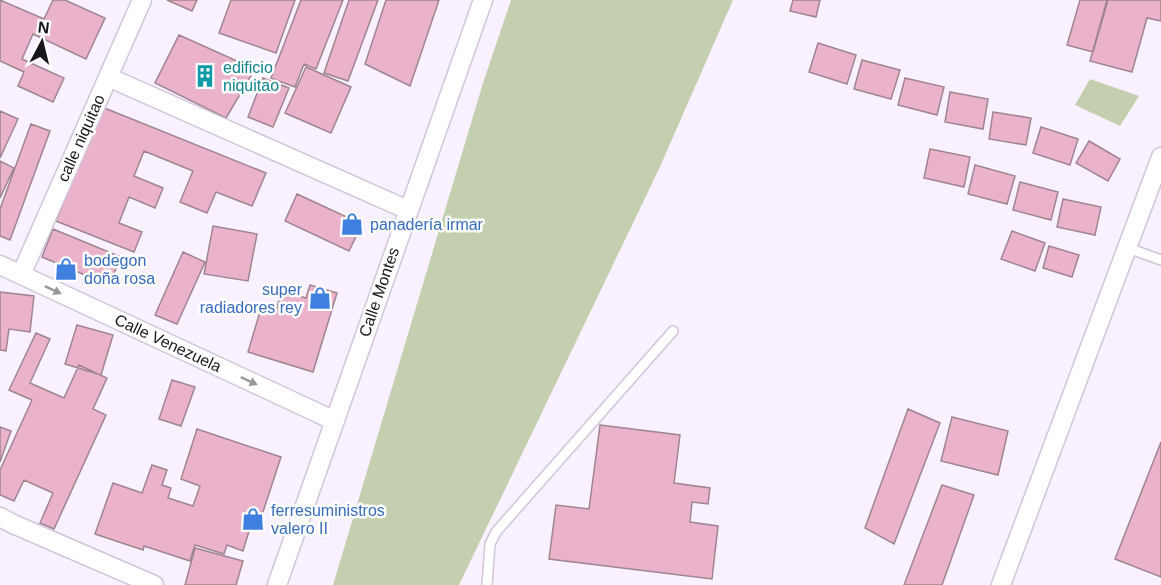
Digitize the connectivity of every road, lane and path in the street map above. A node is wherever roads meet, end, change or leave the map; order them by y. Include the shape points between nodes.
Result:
1 (142, 0) edge
2 (483, 0) edge
3 (108, 77) junction
4 (1161, 156) edge
5 (408, 210) junction
6 (1128, 248) junction
7 (1161, 261) edge
8 (0, 265) edge
9 (21, 275) junction
10 (673, 331) dead end
11 (335, 420) junction
12 (0, 516) edge
13 (154, 585) edge
14 (277, 585) edge
15 (487, 585) edge
16 (1001, 585) edge

1 - 3 street, calle niquitao
2 - 5 street, Calle Montes
3 - 5 street
3 - 9 street, calle niquitao
4 - 6 street
5 - 11 street, Calle Montes
6 - 7 lane
6 - 16 street
8 - 9 street, Calle Venezuela
9 -> 11 street, Calle Venezuela
10 - 15 lane via 496,532 490,544
11 - 14 street, Calle Montes
12 - 13 street

